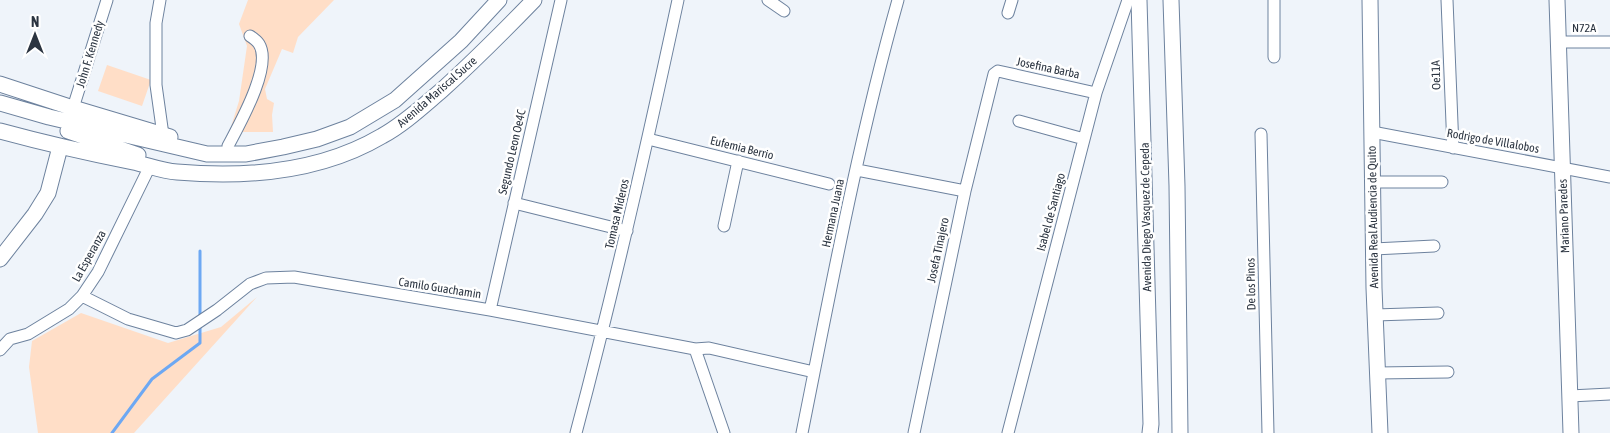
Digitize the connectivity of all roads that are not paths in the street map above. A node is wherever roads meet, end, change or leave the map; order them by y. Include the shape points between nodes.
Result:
1 (107, 0) edge
2 (160, 0) edge
3 (499, 0) edge
4 (534, 0) edge
5 (562, 0) edge
6 (678, 0) edge
7 (768, 0) edge
8 (898, 0) edge
9 (1012, 0) edge
10 (1128, 0) edge
11 (1139, 0) edge
12 (1171, 0) edge
13 (1274, 0) edge
14 (1370, 0) edge
15 (1447, 0) edge
16 (1557, 0) edge
17 (784, 11) dead end
18 (1008, 13) dead end
19 (250, 36) dead end
20 (1559, 42) junction
21 (1610, 42) edge
22 (1274, 57) dead end
23 (994, 74) joint
24 (0, 84) edge
25 (1096, 92) junction
26 (0, 103) edge
27 (73, 108) junction
28 (0, 109) edge
29 (1019, 120) dead end
30 (0, 131) edge
31 (1372, 132) junction
32 (1261, 134) dead end
33 (163, 135) junction
34 (648, 139) junction
35 (1084, 139) junction
36 (228, 146) junction
37 (60, 147) junction
38 (283, 147) junction
39 (1453, 148) junction
40 (738, 160) junction
41 (150, 166) junction
42 (1563, 167) junction
43 (856, 170) junction
44 (206, 173) junction
45 (1610, 177) edge
46 (1372, 182) junction
47 (1442, 182) dead end
48 (828, 184) dead end
49 (965, 191) junction
50 (514, 203) junction
51 (724, 226) dead end
52 (627, 231) junction
53 (1434, 246) dead end
54 (1374, 249) junction
55 (0, 259) edge
56 (82, 296) junction
57 (490, 310) junction
58 (1438, 313) dead end
59 (1375, 315) junction
60 (603, 332) junction
61 (695, 349) junction
62 (0, 350) edge
63 (814, 372) junction
64 (1448, 372) dead end
65 (1377, 373) junction
66 (1610, 394) edge
67 (1570, 396) junction
68 (576, 433) edge
69 (724, 433) edge
70 (802, 433) edge
71 (914, 433) edge
72 (1008, 433) edge
73 (1150, 433) edge
74 (1180, 433) edge
75 (1268, 433) edge
76 (1380, 433) edge
77 (1571, 433) edge

1 - 27 street, John F. Kennedy
2 - 33 street via 156,23 156,85
3 - 38 main road, Avenida Mariscal Sucre via 461,41 395,100 350,127
4 - 44 main road, Avenida Mariscal Sucre via 475,60 415,113 384,136 356,151 325,161 261,173
5 - 50 street, Segundo Leon Oe4C
6 - 34 street, Tomasa Mideros
7 - 17 street
8 - 43 street, Hermana Juana
9 - 18 street
10 - 25 street, Isabel de Santiago
11 - 73 main road, Avenida Diego Vasquez de Cepeda
12 - 74 main road
13 - 22 street
14 - 31 main road, Avenida Real Audiencia de Quito
15 - 39 street, Oe11A
16 - 20 main road, Mariano Paredes
19 - 36 street via 259,43 262,52 261,70
20 - 21 street, N72A
20 - 42 main road, Mariano Paredes
23 - 25 street, Josefina Barba via 998,71
23 - 49 street, Josefa Tinajero
24 - 27 main road, Avenida Mariscal Sucre
25 - 35 street, Isabel de Santiago
26 - 38 main road, Avenida Mariscal Sucre via 58,120 207,154 246,154
27 - 33 main road, Avenida Mariscal Sucre
28 - 44 main road, Avenida Mariscal Sucre via 136,155
29 - 35 street
30 - 37 main road, Avenida Mariscal Sucre
31 - 39 street, Rodrigo de Villalobos
31 - 46 main road, Avenida Real Audiencia de Quito
32 - 75 street, De los Pinos
33 - 36 main road, Avenida Mariscal Sucre
34 - 40 street, Eufemia Berrio
34 - 52 street, Tomasa Mideros
35 - 72 street, Isabel de Santiago
36 - 38 main road, Avenida Mariscal Sucre
37 - 41 main road, Avenida Mariscal Sucre
37 - 55 main road via 48,193
39 - 42 street, Rodrigo de Villalobos
40 - 48 street, Eufemia Berrio
40 - 51 street
41 - 44 main road, Avenida Mariscal Sucre via 175,172
41 - 56 street, La Esperanza via 98,272
42 - 45 street, Rodrigo de Villalobos
42 - 67 main road, Mariano Paredes
43 - 49 street
43 - 63 street, Hermana Juana
46 - 47 street
46 - 54 main road, Avenida Real Audiencia de Quito
49 - 71 street, Josefa Tinajero
50 - 52 street
50 - 57 street, Segundo Leon Oe4C
52 - 60 street, Tomasa Mideros
53 - 54 street
54 - 59 main road, Avenida Real Audiencia de Quito
56 - 57 street, Camilo Guachamin via 128,319 176,333 187,330 250,284 266,278 294,277
56 - 62 street, La Esperanza via 69,309 28,334 10,339
57 - 60 street, Camilo Guachamin
58 - 59 street
59 - 65 main road, Avenida Real Audiencia de Quito
60 - 61 street, Camilo Guachamin
60 - 68 street, Tomasa Mideros
61 - 63 street, Camilo Guachamin via 709,348
61 - 69 street
63 - 70 street, Hermana Juana
64 - 65 street
65 - 76 main road, Avenida Real Audiencia de Quito
66 - 67 street
67 - 77 main road, Mariano Paredes

